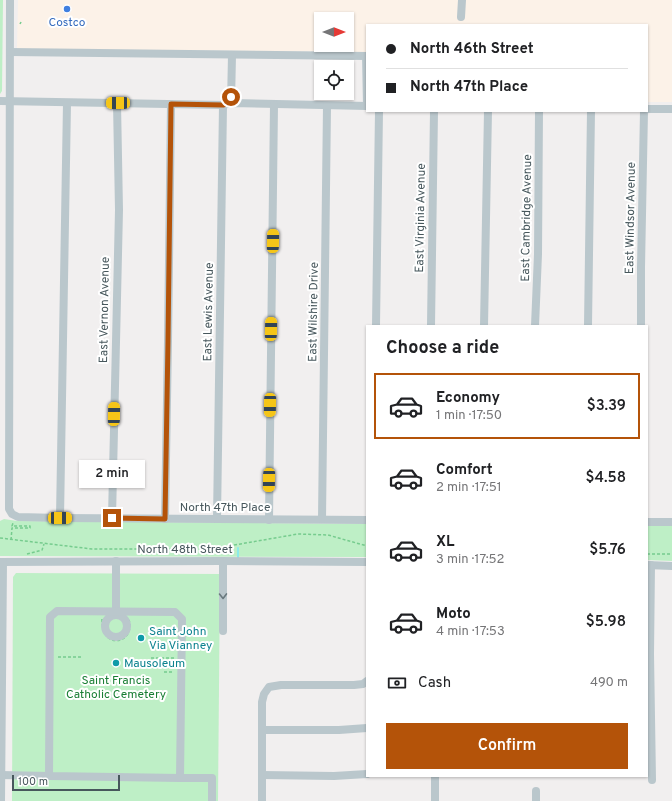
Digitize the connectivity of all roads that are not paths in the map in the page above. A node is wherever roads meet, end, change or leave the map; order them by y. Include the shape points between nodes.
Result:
1 (10, 0) edge
2 (462, 0) edge
3 (461, 17) dead end
4 (10, 52) junction
5 (232, 55) junction
6 (366, 56) edge
7 (0, 101) edge
8 (9, 101) junction
9 (67, 103) junction
10 (118, 103) junction
11 (171, 104) junction
12 (227, 104) junction
13 (274, 105) junction
14 (327, 106) junction
15 (366, 106) edge
16 (648, 109) edge
17 (672, 109) edge
18 (379, 112) edge
19 (434, 112) edge
20 (488, 112) edge
21 (539, 112) edge
22 (591, 112) edge
23 (644, 112) edge
24 (376, 325) edge
25 (431, 325) edge
26 (484, 325) edge
27 (535, 325) edge
28 (588, 325) edge
29 (641, 325) edge
30 (60, 518) junction
31 (112, 518) junction
32 (165, 519) junction
33 (217, 519) junction
34 (322, 519) junction
35 (269, 520) junction
36 (366, 520) edge
37 (648, 522) edge
38 (672, 522) edge
39 (116, 561) junction
40 (223, 561) junction
41 (1, 562) edge
42 (366, 562) edge
43 (649, 565) edge
44 (672, 566) edge
45 (116, 613) junction
46 (223, 631) dead end
47 (366, 682) edge
48 (366, 728) edge
49 (262, 730) junction
50 (366, 774) edge
51 (262, 775) junction
52 (1, 776) edge
53 (49, 776) junction
54 (436, 777) edge
55 (180, 778) junction
56 (652, 780) dead end
57 (536, 791) dead end
58 (1, 801) edge
59 (212, 801) edge
60 (262, 801) edge
61 (435, 801) edge
62 (536, 801) edge

1 - 4 street
2 - 3 street
4 - 5 street
4 - 8 street
5 - 6 street
5 - 12 street, East Lewis Avenue
7 - 8 street
8 - 9 street
8 - 30 street, North 47th Place via 9,509 13,517
9 - 10 street
9 - 30 street
10 - 11 street
10 - 31 street, East Vernon Avenue
11 - 12 street
11 - 32 street
12 - 13 street
12 - 33 street, East Lewis Avenue
13 - 14 street
13 - 35 street
14 - 15 street
14 - 34 street, East Wilshire Drive
16 - 17 street
18 - 24 street
19 - 25 street, East Virginia Avenue
20 - 26 street
21 - 27 street, East Cambridge Avenue
22 - 28 street
23 - 29 street, East Windsor Avenue
30 - 31 street, North 47th Place
31 - 32 street, North 47th Place
32 - 33 street, North 47th Place
33 - 35 street, North 47th Place
34 - 35 street, North 47th Place
34 - 36 street, North 47th Place
37 - 38 street
39 - 40 street, North 48th Street
39 - 41 street, North 48th Street
39 - 45 street
40 - 42 street, North 48th Street
40 -> 46 street
41 - 52 street
43 - 44 street
43 - 56 street
45 - 53 street via 57,611 50,617
45 - 55 street via 175,612 182,619
47 - 49 street via 354,685 281,684 269,687 262,702
48 - 49 street
49 - 51 street
50 - 51 street
51 - 60 street
52 - 53 street
52 - 58 street
53 - 55 street
54 - 61 street
55 - 59 street via 212,778
57 - 62 street

